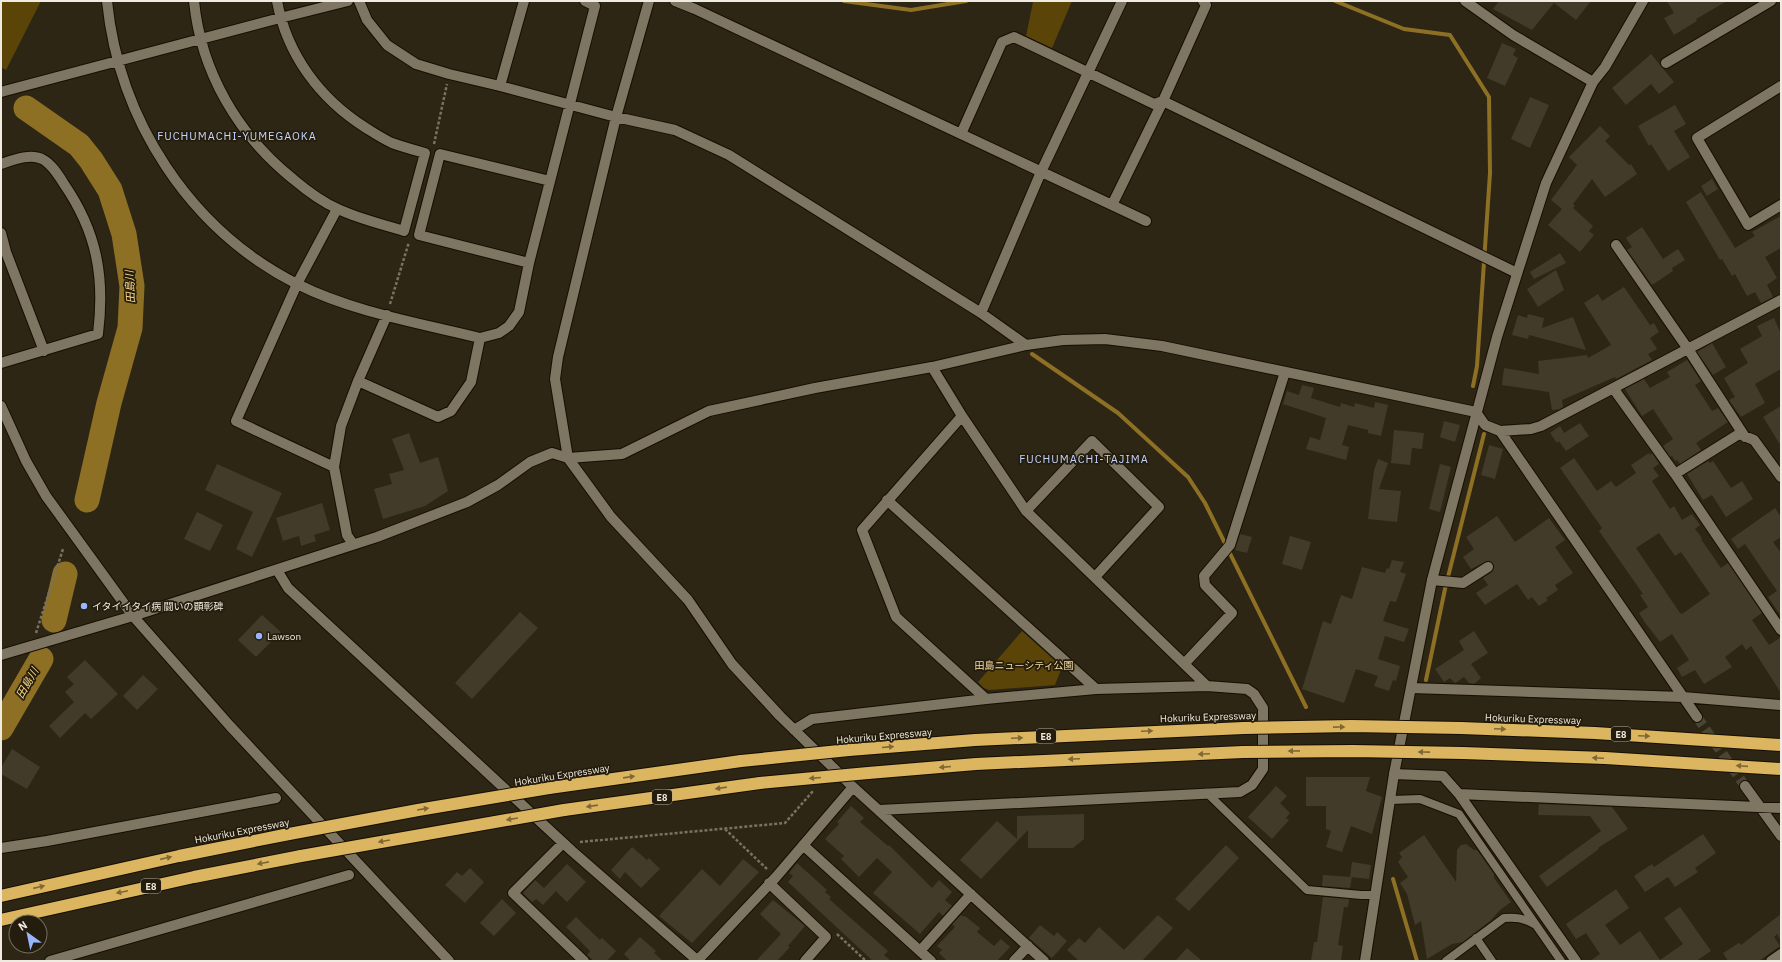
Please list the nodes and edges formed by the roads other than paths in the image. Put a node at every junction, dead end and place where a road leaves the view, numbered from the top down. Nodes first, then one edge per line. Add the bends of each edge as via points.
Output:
1 (107, 1) edge
2 (194, 1) edge
3 (277, 1) edge
4 (348, 1) edge
5 (359, 1) edge
6 (524, 1) edge
7 (586, 1) edge
8 (649, 1) edge
9 (674, 1) edge
10 (1122, 1) edge
11 (1203, 1) edge
12 (1465, 1) edge
13 (1643, 1) edge
14 (1771, 1) edge
15 (280, 18) junction
16 (200, 39) junction
17 (119, 60) junction
18 (1666, 63) dead end
19 (1088, 73) junction
20 (1593, 82) junction
21 (500, 86) junction
22 (1781, 86) edge
23 (1, 92) edge
24 (1163, 101) junction
25 (569, 103) junction
26 (616, 117) junction
27 (960, 134) junction
28 (1, 164) edge
29 (1041, 172) junction
30 (550, 181) junction
31 (1112, 205) junction
32 (1781, 205) edge
33 (337, 209) junction
34 (1146, 221) dead end
35 (1, 233) edge
36 (1616, 245) dead end
37 (529, 263) junction
38 (1517, 273) junction
39 (297, 284) junction
40 (1781, 300) edge
41 (981, 313) junction
42 (387, 315) junction
43 (480, 338) junction
44 (1026, 345) junction
45 (1688, 349) junction
46 (44, 351) junction
47 (1, 363) edge
48 (932, 367) junction
49 (1285, 372) junction
50 (358, 381) junction
51 (1613, 388) junction
52 (1, 406) edge
53 (1476, 412) junction
54 (962, 416) junction
55 (1500, 431) junction
56 (1745, 436) junction
57 (568, 458) junction
58 (334, 467) junction
59 (1675, 474) junction
60 (1781, 478) edge
61 (887, 500) junction
62 (1026, 511) junction
63 (353, 544) junction
64 (1488, 567) dead end
65 (277, 570) junction
66 (1095, 578) junction
67 (1432, 580) junction
68 (133, 616) junction
69 (1781, 630) edge
70 (1, 655) edge
71 (1185, 664) junction
72 (1207, 686) junction
73 (1096, 688) junction
74 (1411, 688) junction
75 (1683, 697) junction
76 (986, 698) junction
77 (1781, 705) edge
78 (1697, 717) tunnel mouth
79 (794, 730) junction
80 (1781, 745) edge
81 (1781, 769) edge
82 (1394, 774) junction
83 (1745, 786) tunnel mouth
84 (853, 787) junction
85 (1207, 793) junction
86 (1459, 794) junction
87 (276, 798) dead end
88 (1391, 800) junction
89 (1760, 806) junction
90 (1781, 808) edge
91 (879, 810) junction
92 (1781, 836) edge
93 (563, 843) junction
94 (803, 845) junction
95 (1, 848) edge
96 (349, 876) dead end
97 (772, 880) junction
98 (971, 894) junction
99 (1376, 895) junction
100 (1, 896) edge
101 (1, 920) edge
102 (1536, 925) junction
103 (1476, 938) junction
104 (1028, 946) junction
105 (920, 951) junction
106 (1781, 954) edge
107 (50, 961) edge
108 (449, 961) edge
109 (584, 961) edge
110 (698, 961) edge
111 (805, 961) edge
112 (931, 961) edge
113 (1014, 961) edge
114 (1044, 961) edge
115 (1365, 961) edge
116 (1446, 961) edge
117 (1492, 961) edge
118 (1561, 961) edge
119 (1576, 961) edge
120 (1771, 961) edge

1 - 17 street
2 - 16 street
3 - 15 street
4 - 15 street
5 - 21 street via 367,20 386,46 416,64
6 - 21 street
7 - 25 street via 595,6
8 - 26 street
9 - 27 street
10 - 19 street
11 - 24 street via 1206,5
12 - 20 street via 1513,35
13 - 20 street via 1605,67
14 - 18 street
15 - 16 street
15 - 33 street via 302,66 324,96 347,116 373,133 392,143 425,153 404,231
16 - 17 street
16 - 33 street via 213,78 232,113 251,138 274,164 304,189
17 - 23 street
17 - 39 street via 126,86 149,140 172,177 200,211 229,238 256,259
19 - 24 street via 1154,104
19 - 27 street via 1014,37 1002,42
19 - 29 street
20 - 38 street via 1546,183
21 - 25 street
22 - 32 street via 1697,138 1748,225
24 - 31 street
24 - 38 street
25 - 26 street
25 - 30 street
26 - 41 street via 675,130 729,155
26 - 57 street via 558,356 556,379
27 - 29 street
28 - 46 street via 25,156 42,159 57,174 75,200 87,224 97,257 102,306 98,334
29 - 31 street
29 - 41 street
30 - 37 street
30 - 37 street via 440,154 419,234
31 - 34 street
33 - 39 street
35 - 46 street
36 - 45 street
37 - 43 street via 519,312 509,326 499,333
38 - 53 street
39 - 42 street via 343,303
39 - 58 street via 236,421
40 - 45 street
41 - 44 street
42 - 43 street
42 - 50 street
43 - 50 street via 471,382 451,411 438,417
44 - 48 street
44 - 49 street via 1062,340 1105,339 1162,346
45 - 51 street
45 - 56 street
46 - 47 street
48 - 54 street
48 - 57 street via 815,388 709,411 622,454
49 - 53 street
49 - 71 street via 1230,545 1204,576 1205,585 1232,613
50 - 58 street via 341,426
51 - 55 street via 1541,426
51 - 59 street
52 - 68 street via 26,461 46,496
53 - 55 street via 1485,425
53 - 67 street
54 - 61 street
54 - 62 street
55 - 75 street
56 - 59 street via 1739,434
56 - 60 street via 1754,440
57 - 63 street via 552,453 530,462 498,485 467,502
57 - 79 street via 611,517 688,600 732,664
58 - 63 street via 347,535
59 - 69 street
61 - 73 street
61 - 76 street via 862,530 896,617
62 - 66 street
62 - 66 street via 1092,441 1159,507
63 - 65 street
64 - 67 street via 1463,583
65 - 68 street
65 - 93 street via 288,588
66 - 71 street
67 - 74 street
68 - 70 street
68 - 108 street via 230,726
71 - 72 street
72 - 73 street
72 - 85 street via 1247,689 1254,694 1262,708 1263,769 1252,784 1240,792
73 - 76 street
74 - 75 street
74 - 82 street
75 - 77 street
75 - 78 street
76 - 79 street via 812,719
79 - 84 street
100 -> 80 highway, Hokuriku Expressway / E8, bridge via 179,856 418,810 549,788 741,761 849,750 975,740 1351,726 1603,733
81 -> 101 highway, E8, bridge via 1605,758 1353,751 1243,752 976,764 868,773 760,783 564,810 187,878
82 - 86 street via 1443,776
82 - 88 street
83 - 89 street
84 - 91 street
84 - 94 street
85 - 91 street
85 - 99 lane via 1306,890
86 - 89 street
86 - 119 street
87 - 95 street
88 - 99 street
88 - 102 lane via 1420,799 1459,814
89 - 90 street
89 - 92 street
91 - 98 street
93 - 109 street via 513,893
93 - 110 street
94 - 97 street
94 - 105 street
96 - 107 street
97 - 110 street
97 - 111 street via 826,937
98 - 104 street
98 - 105 street
99 - 115 street
102 - 103 lane via 1525,919 1504,918
102 - 118 lane
103 - 116 lane
103 - 117 lane
104 - 113 street
104 - 114 street
105 - 112 street
106 - 120 street

